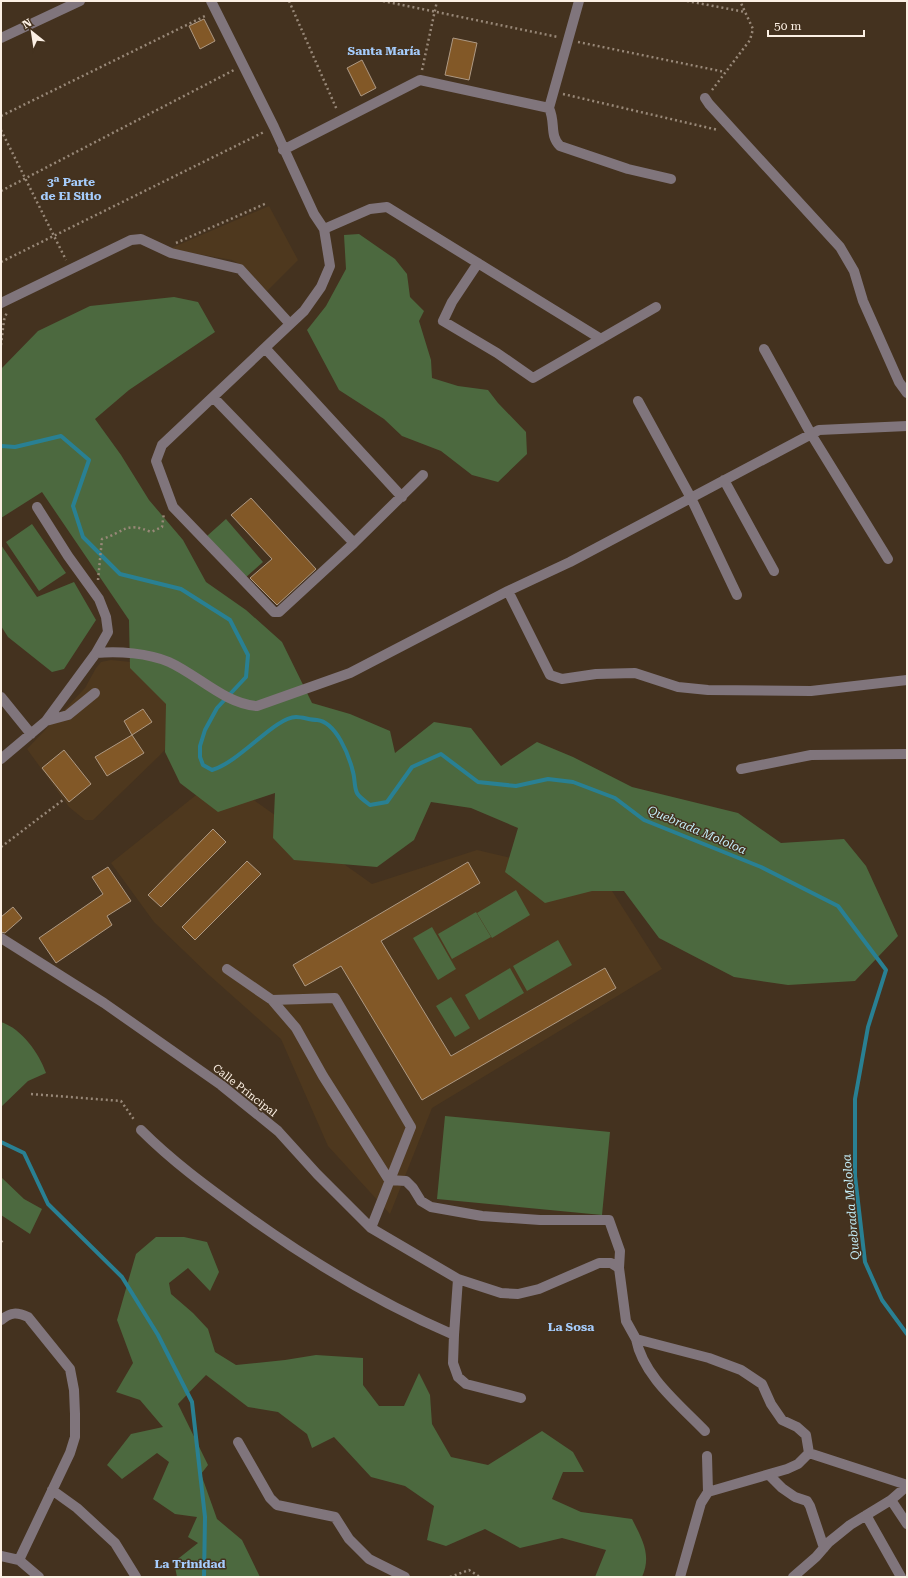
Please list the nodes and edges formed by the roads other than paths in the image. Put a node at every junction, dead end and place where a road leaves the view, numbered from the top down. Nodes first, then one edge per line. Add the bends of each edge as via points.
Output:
1 (80, 1) edge
2 (211, 1) edge
3 (579, 1) edge
4 (1, 38) edge
5 (705, 98) road end
6 (549, 108) junction
7 (283, 150) junction
8 (671, 179) dead end
9 (324, 229) junction
10 (478, 263) junction
11 (1, 303) edge
12 (656, 307) dead end
13 (290, 324) junction
14 (601, 339) junction
15 (265, 348) junction
16 (764, 348) dead end
17 (907, 393) edge
18 (213, 397) junction
19 (638, 401) dead end
20 (907, 426) edge
21 (811, 434) junction
22 (423, 475) dead end
23 (724, 480) junction
24 (402, 497) junction
25 (691, 498) junction
26 (37, 507) dead end
27 (354, 543) junction
28 (888, 559) dead end
29 (774, 571) dead end
30 (508, 590) junction
31 (737, 595) dead end
32 (96, 653) junction
33 (907, 680) edge
34 (95, 693) dead end
35 (1, 697) edge
36 (46, 721) junction
37 (31, 734) junction
38 (907, 754) edge
39 (1, 759) edge
40 (741, 769) dead end
41 (1, 938) edge
42 (227, 969) dead end
43 (272, 1000) junction
44 (141, 1130) road end
45 (389, 1180) junction
46 (371, 1228) junction
47 (619, 1268) junction
48 (458, 1279) junction
49 (1, 1320) edge
50 (454, 1335) junction
51 (636, 1339) junction
52 (521, 1398) dead end
53 (705, 1431) dead end
54 (238, 1442) dead end
55 (809, 1453) junction
56 (707, 1456) dead end
57 (770, 1476) junction
58 (907, 1486) edge
59 (52, 1490) junction
60 (708, 1492) junction
61 (891, 1500) junction
62 (866, 1515) junction
63 (907, 1524) edge
64 (824, 1548) junction
65 (1, 1556) edge
66 (19, 1560) junction
67 (39, 1577) edge
68 (136, 1577) edge
69 (405, 1577) edge
70 (680, 1577) edge
71 (793, 1577) edge
72 (901, 1577) edge

1 - 4 street
2 - 7 street
3 - 6 street
5 - 17 street via 840,247 854,271 863,301
6 - 7 street via 420,80
6 - 8 street via 553,118 553,136 560,146 628,170
7 - 9 street
9 - 10 street via 370,209 387,207
9 - 13 street via 330,266 321,287 304,311
10 - 14 street
10 - 14 street via 452,302 443,321 533,378
11 - 13 street via 131,240 141,239 171,253 240,269
12 - 14 street
13 - 15 street
15 - 18 street
15 - 24 street
16 - 21 street
18 - 27 street
18 - 27 street via 162,445 156,461 172,507 274,612 284,608
19 - 25 street
20 - 21 street via 819,430
21 - 23 street
21 - 28 street
22 - 24 street
23 - 25 street
23 - 29 street
24 - 27 street
25 - 30 street via 570,562
25 - 31 street
26 - 32 street via 99,599 104,611 108,632
30 - 32 street via 350,673 257,706 248,706 232,699 168,662 112,652
30 - 33 street via 550,675 562,679 596,674 635,673 678,687 708,690 811,691
32 - 36 street
34 - 36 street via 68,715
35 - 37 street
36 - 37 street
37 - 39 street
38 - 40 street via 810,755
41 - 46 street, Calle Principal via 104,1003 221,1085 278,1132
42 - 43 street
43 - 45 street via 296,1028 323,1076
43 - 45 street via 335,998 411,1127
44 - 50 street via 191,1175 276,1237 361,1289
45 - 46 street
45 - 47 street via 406,1181 421,1201 431,1207 482,1216 540,1220 609,1220 620,1251
46 - 48 street, Calle Principal
47 - 48 street, Calle Principal via 610,1263 599,1263 539,1289 518,1294 501,1293
47 - 51 street via 626,1321
48 - 50 street
49 - 59 street via 13,1313 28,1317 70,1369 74,1390 75,1437
50 - 52 street via 453,1363 458,1377 466,1384
51 - 53 street via 639,1352 652,1373
51 - 55 street via 709,1358 741,1370 762,1384 782,1420 797,1427 806,1435
54 - 69 street via 270,1498 277,1505 335,1517 349,1539 369,1559
55 - 57 street via 798,1464
55 - 58 street
56 - 60 street
57 - 60 street
57 - 64 street via 795,1498 807,1501
58 - 61 street
59 - 66 street
59 - 68 street via 77,1508 115,1543
60 - 70 street via 701,1503
61 - 62 street
61 - 63 street
62 - 64 street via 850,1525
62 - 72 street
64 - 71 street
65 - 66 street
66 - 67 street

